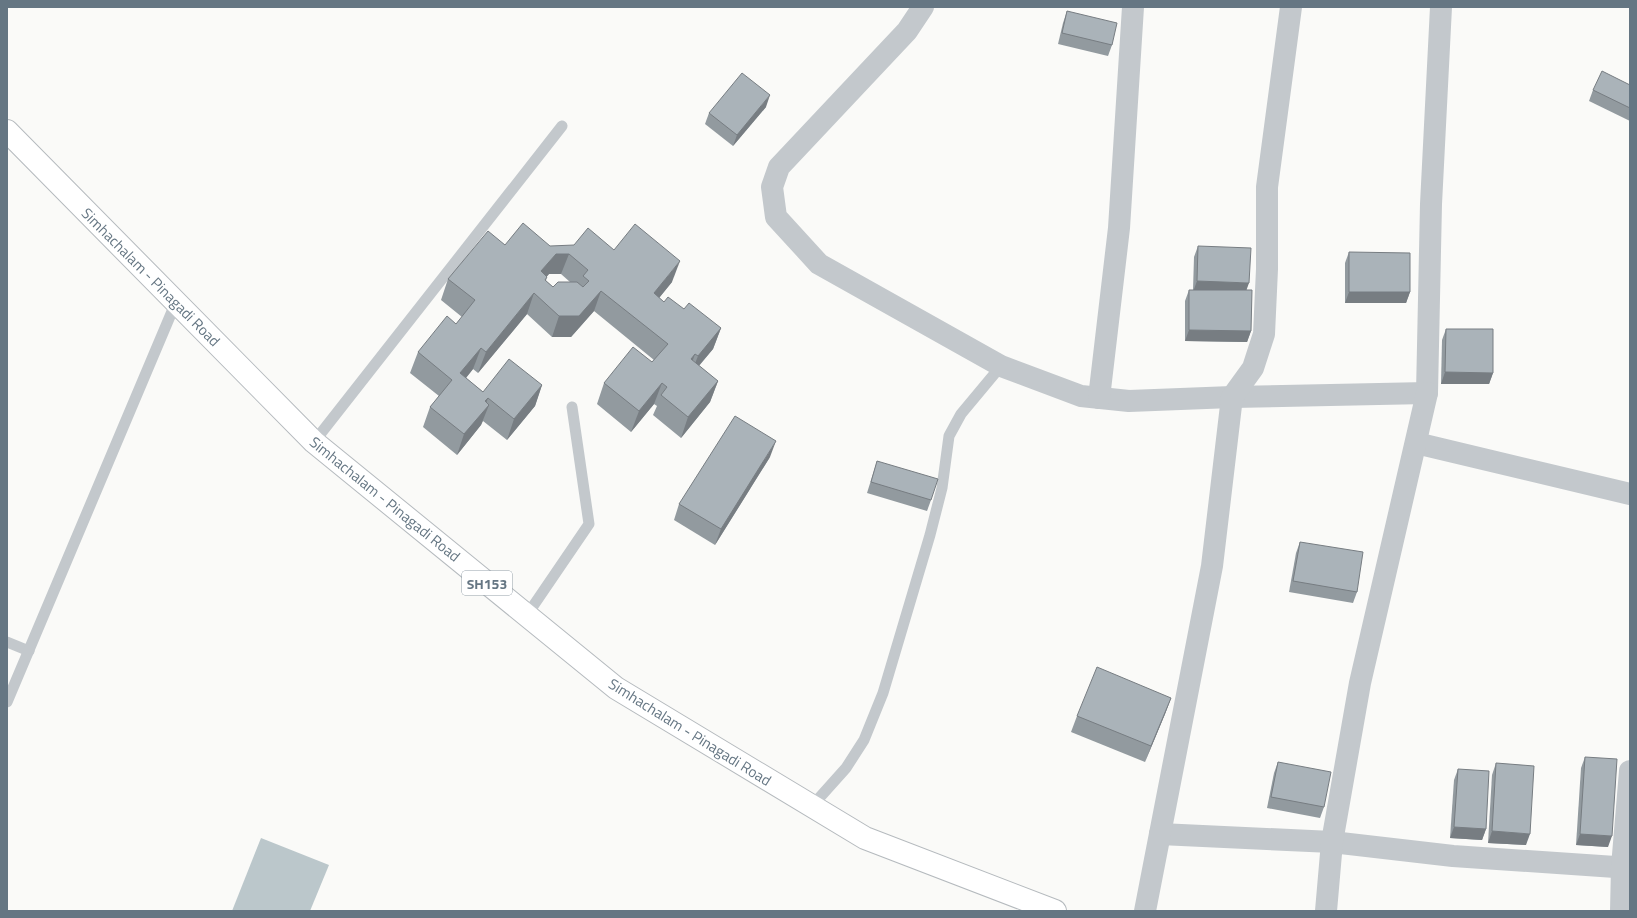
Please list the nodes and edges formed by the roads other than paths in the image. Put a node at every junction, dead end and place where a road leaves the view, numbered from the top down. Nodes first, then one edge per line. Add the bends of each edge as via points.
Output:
1 (923, 7) edge
2 (1133, 7) edge
3 (1291, 7) edge
4 (1441, 7) edge
5 (562, 126) dead end
6 (7, 131) edge
7 (176, 302) junction
8 (1001, 366) junction
9 (1427, 393) junction
10 (1232, 397) junction
11 (1099, 398) junction
12 (572, 408) dead end
13 (314, 442) junction
14 (1416, 443) junction
15 (1630, 494) edge
16 (527, 615) junction
17 (7, 642) edge
18 (29, 651) junction
19 (7, 702) edge
20 (1630, 771) edge
21 (812, 806) junction
22 (1160, 834) junction
23 (1332, 842) junction
24 (1626, 868) edge
25 (1055, 911) edge
26 (1145, 911) edge
27 (1326, 911) edge
28 (1621, 911) edge

1 - 8 street via 906,31 779,167 772,187 776,217 819,264
2 - 11 street via 1119,228
3 - 10 street via 1267,187 1264,334 1253,368
4 - 9 street via 1431,204
5 - 13 lane
6 - 7 main road, Simhachalam - Pinagadi Road / SH153
7 - 13 main road, Simhachalam - Pinagadi Road / SH153
7 - 18 lane
8 - 11 street via 1081,396
8 - 21 lane via 960,414 949,436 942,488 930,535 883,693 864,740 846,768
9 - 10 street
9 - 14 street
10 - 11 street via 1129,401
10 - 22 street via 1212,566
12 - 16 lane via 590,524
13 - 16 main road, Simhachalam - Pinagadi Road / SH153
14 - 15 street
14 - 23 street via 1360,684
16 - 21 main road, Simhachalam - Pinagadi Road / SH153 via 616,688
17 - 18 lane
18 - 19 lane
20 - 24 street
21 - 25 main road, Simhachalam - Pinagadi Road / SH153 via 865,838
22 - 23 street
22 - 26 street
23 - 24 street via 1453,856
23 - 27 street
24 - 28 street

